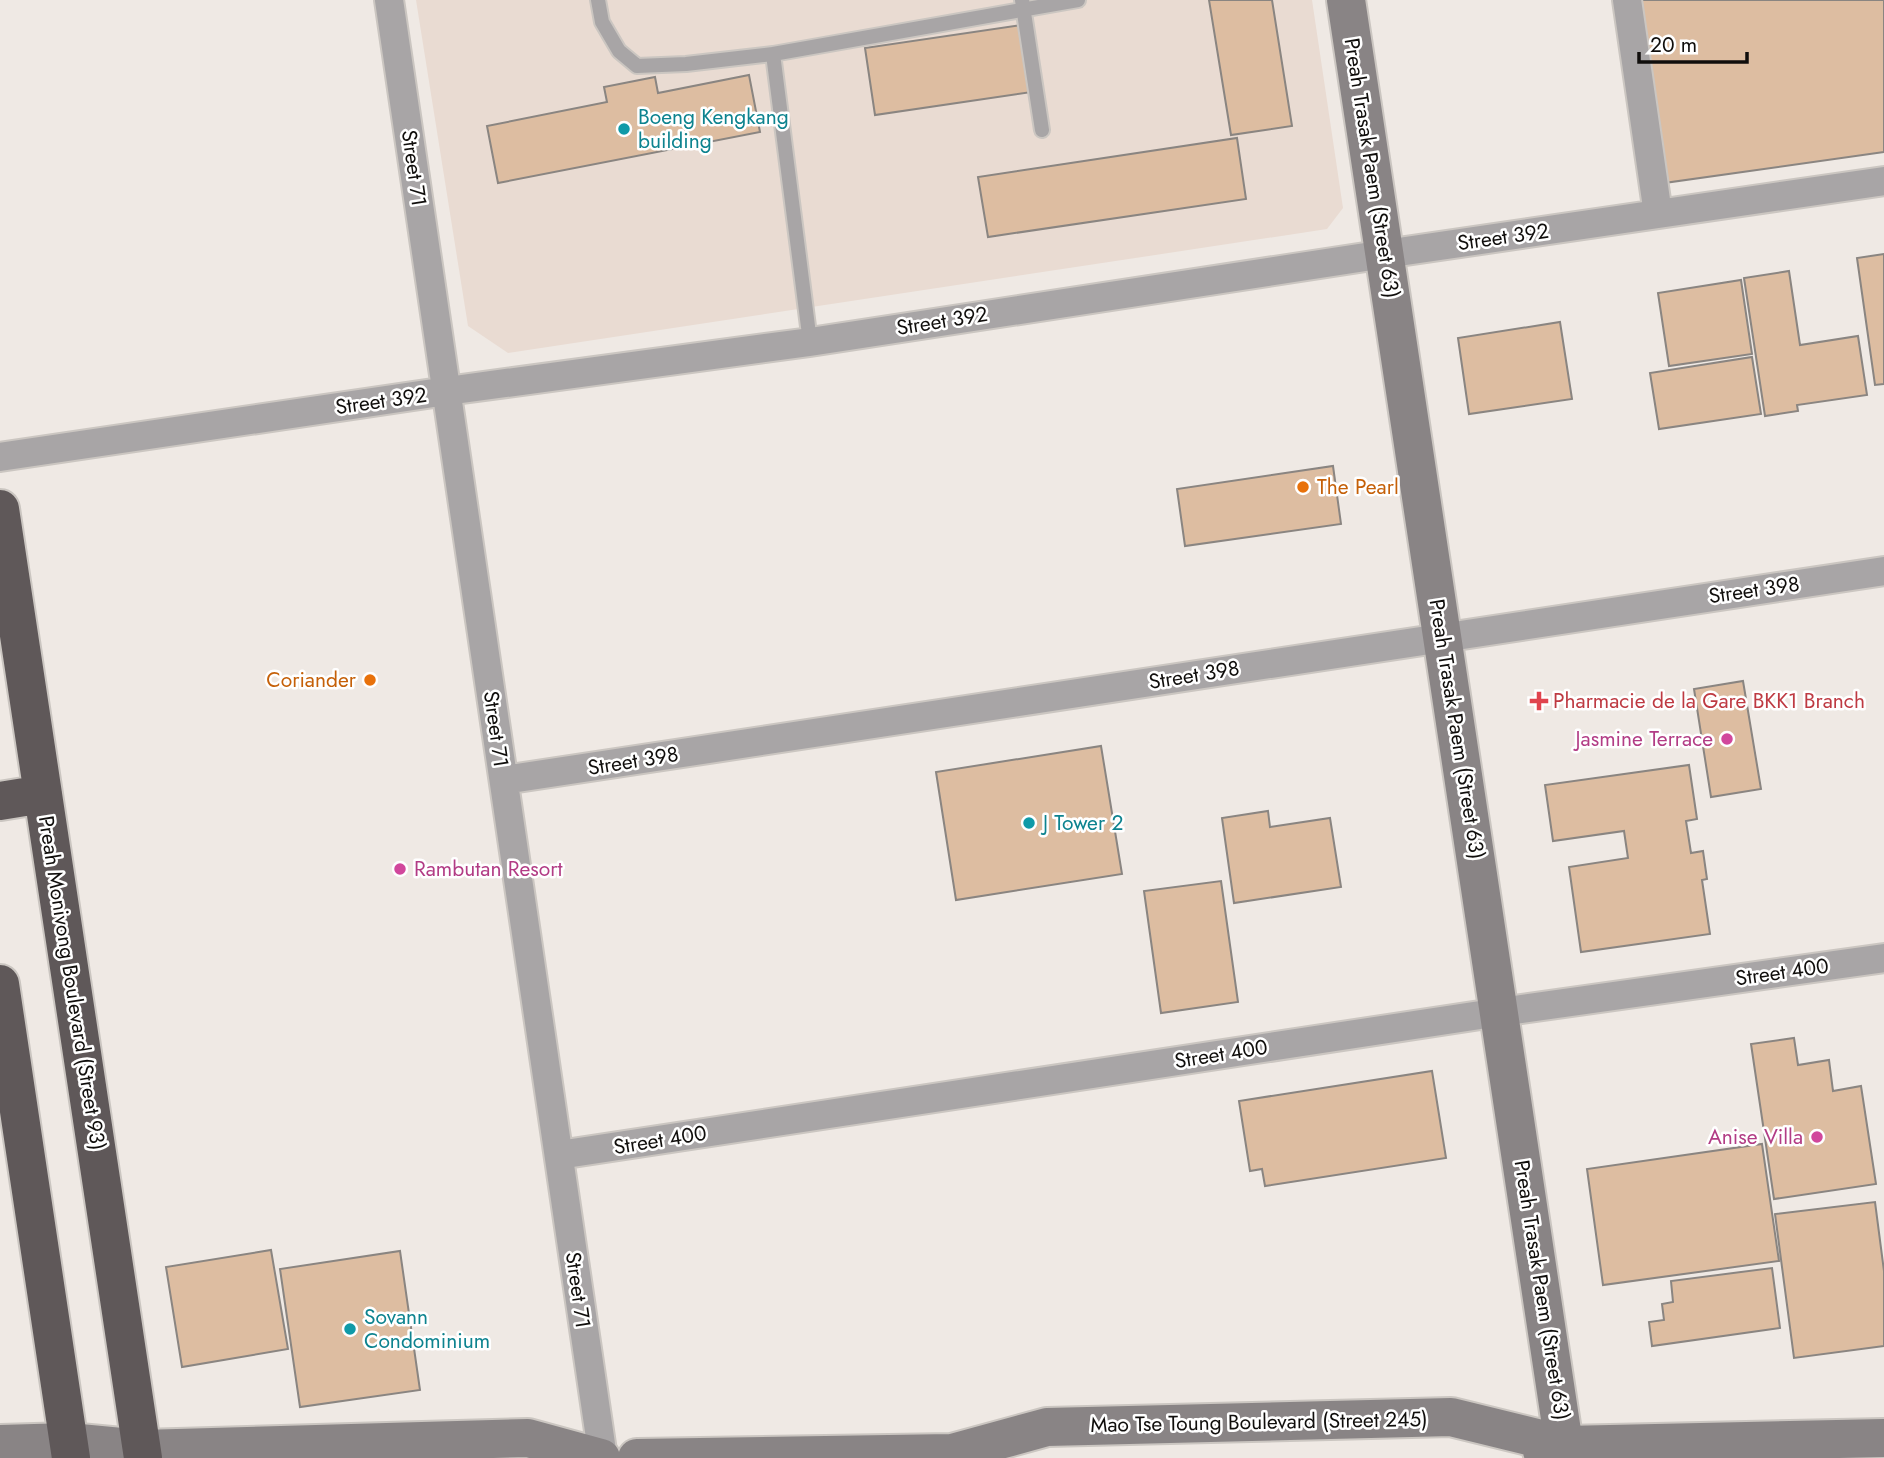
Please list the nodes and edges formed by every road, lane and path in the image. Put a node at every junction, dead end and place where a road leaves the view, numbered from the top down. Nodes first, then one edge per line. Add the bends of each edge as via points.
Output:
1 (389, 0) edge
2 (598, 0) edge
3 (1078, 0) edge
4 (1346, 0) edge
5 (1627, 0) edge
6 (1023, 6) edge
7 (773, 54) junction
8 (1042, 130) dead end
9 (1884, 181) edge
10 (1658, 214) junction
11 (1385, 254) junction
12 (810, 342) junction
13 (447, 391) junction
14 (0, 457) edge
15 (0, 509) edge
16 (1884, 571) edge
17 (1443, 637) junction
18 (504, 780) junction
19 (43, 794) junction
20 (0, 801) edge
21 (1884, 958) edge
22 (0, 984) edge
23 (1500, 1012) junction
24 (559, 1156) junction
25 (1878, 1441) edge
26 (0, 1444) edge
27 (70, 1450) edge
28 (1566, 1452) edge
29 (143, 1453) edge
30 (961, 1456) edge
31 (602, 1458) edge
32 (638, 1458) edge
33 (1509, 1458) edge

1 - 13 street, Street 71
2 - 7 lane via 602,22 619,51 637,66
3 - 6 lane
4 - 11 main road, Preah Trasak Paem (Street 63)
5 - 10 street
6 - 7 lane
6 - 8 lane
7 - 12 lane
9 - 10 street, Street 392
10 - 11 street, Street 392
11 - 12 street, Street 392
11 - 17 main road, Preah Trasak Paem (Street 63)
12 - 13 street, Street 392
13 - 14 street, Street 392
13 - 18 street, Street 71
15 - 19 highway, Preah Monivong Boulevard (Street 93)
16 - 17 street, Street 398
17 - 18 street, Street 398
17 - 23 main road, Preah Trasak Paem (Street 63)
18 - 24 street, Street 71
19 - 20 highway
19 - 29 highway, Preah Monivong Boulevard (Street 93)
21 - 23 street, Street 400
22 - 27 highway via 18,1142
23 - 24 street, Street 400
23 - 28 main road, Preah Trasak Paem (Street 63)
24 - 31 street, Street 71
25 - 28 main road, Mao Tse Toung Boulevard (Street 245)
26 - 27 main road
27 - 29 main road
28 - 30 main road, Mao Tse Toung Boulevard (Street 245) via 1451,1417 1047,1427
28 - 33 main road, Mao Tse Toung Boulevard (Street 245)
29 - 31 main road via 528,1437
30 - 32 main road, Mao Tse Toung Boulevard (Street 245)

